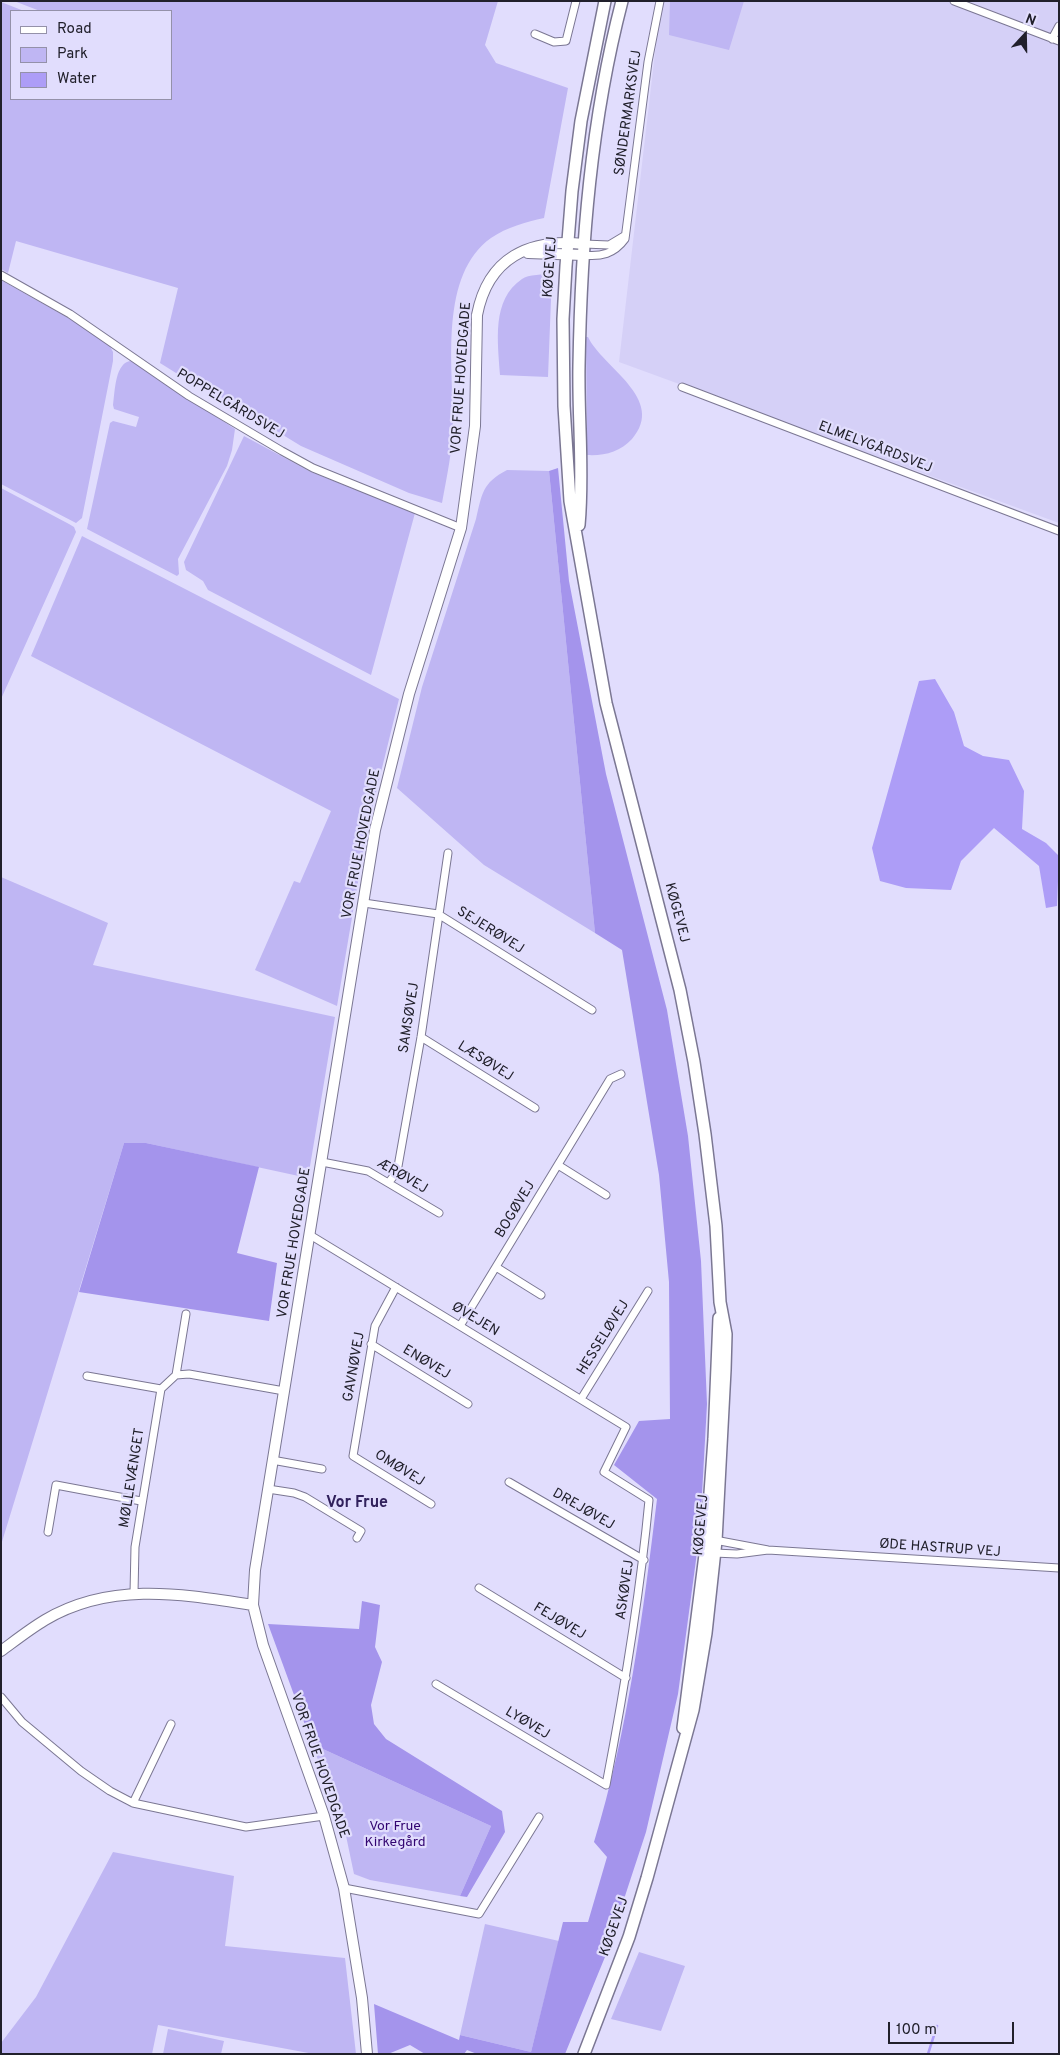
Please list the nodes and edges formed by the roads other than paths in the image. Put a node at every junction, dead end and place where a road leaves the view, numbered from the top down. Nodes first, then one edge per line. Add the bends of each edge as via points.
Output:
1 (576, 1) edge
2 (605, 1) edge
3 (622, 1) edge
4 (660, 1) edge
5 (954, 1) edge
6 (1059, 26) edge
7 (535, 34) dead end
8 (1055, 40) edge
9 (628, 229) junction
10 (567, 248) junction
11 (584, 250) junction
12 (1, 275) edge
13 (682, 387) dead end
14 (461, 528) junction
15 (1059, 531) edge
16 (578, 536) junction
17 (448, 853) dead end
18 (364, 902) junction
19 (438, 914) junction
20 (592, 1010) dead end
21 (421, 1037) junction
22 (621, 1074) dead end
23 (536, 1108) dead end
24 (322, 1162) junction
25 (558, 1165) junction
26 (389, 1182) junction
27 (606, 1195) dead end
28 (438, 1213) dead end
29 (310, 1235) junction
30 (496, 1267) junction
31 (396, 1287) junction
32 (648, 1291) dead end
33 (542, 1295) dead end
34 (186, 1314) dead end
35 (460, 1326) junction
36 (371, 1344) junction
37 (176, 1375) junction
38 (87, 1376) dead end
39 (161, 1389) junction
40 (284, 1391) junction
41 (581, 1399) junction
42 (468, 1404) dead end
43 (626, 1427) joint
44 (353, 1456) joint
45 (272, 1460) junction
46 (322, 1469) dead end
47 (509, 1482) dead end
48 (268, 1489) junction
49 (141, 1501) junction
50 (431, 1504) dead end
51 (48, 1532) dead end
52 (357, 1538) dead end
53 (712, 1547) junction
54 (768, 1550) junction
55 (644, 1560) junction
56 (1059, 1568) edge
57 (479, 1588) dead end
58 (134, 1592) junction
59 (253, 1605) junction
60 (1, 1650) edge
61 (626, 1678) junction
62 (436, 1684) dead end
63 (1, 1697) edge
64 (171, 1724) dead end
65 (606, 1785) joint
66 (133, 1803) junction
67 (324, 1816) junction
68 (539, 1817) dead end
69 (344, 1888) junction
70 (367, 2054) edge
71 (584, 2054) edge

1 - 7 street via 566,41 554,42
2 - 10 main road, KØGEVEJ via 581,121
3 - 11 main road, KØGEVEJ via 597,125
4 - 9 street, SØNDERMARKSVEJ via 637,134
5 - 8 street
6 - 8 street
9 - 11 street via 623,238 609,245
9 - 11 street, SØNDERMARKSVEJ via 625,239 612,252 597,256
10 - 11 street, VOR FRUE HOVEDGADE
10 - 14 street, VOR FRUE HOVEDGADE via 520,254 501,265 480,300 475,426
10 - 16 main road, KØGEVEJ via 563,319 564,406 570,501
11 - 16 main road, KØGEVEJ via 579,369 581,501
12 - 14 street, POPPELGÅRDSVEJ via 70,314 189,396 274,447 313,468
13 - 15 street, ELMELYGÅRDSVEJ
14 - 18 street, VOR FRUE HOVEDGADE via 409,694 389,770 375,830
16 - 53 main road, KØGEVEJ via 606,703 676,974 694,1062 713,1201 720,1302
17 - 19 street, SAMSØVEJ
18 - 19 street, SEJERØVEJ
18 - 24 street, VOR FRUE HOVEDGADE
19 - 20 street, SEJERØVEJ
19 - 21 street, SAMSØVEJ
21 - 23 street, LÆSØVEJ
21 - 26 street, SAMSØVEJ via 397,1172
22 - 25 street, BOGØVEJ via 610,1079
24 - 26 street, ÆRØVEJ via 368,1171
24 - 29 street, VOR FRUE HOVEDGADE
25 - 27 street
25 - 30 street, BOGØVEJ
26 - 28 street, ÆRØVEJ
29 - 31 street, ØVEJEN
29 - 40 street, VOR FRUE HOVEDGADE
30 - 33 street
30 - 35 street, BOGØVEJ
31 - 35 street, ØVEJEN
31 - 36 street, GAVNØVEJ via 380,1314
32 - 41 street, HESSELØVEJ
34 - 37 street
35 - 41 street, ØVEJEN
36 - 42 street, ENØVEJ
36 - 44 street, GAVNØVEJ
37 - 39 street
37 - 40 street via 189,1374
38 - 39 street
39 - 49 street, MØLLEVÆNGET
40 - 45 street, VOR FRUE HOVEDGADE
41 - 43 street, ØVEJEN
43 - 55 street, ASKØVEJ via 604,1472 649,1500
44 - 50 street, OMØVEJ
45 - 46 street
45 - 48 street, VOR FRUE HOVEDGADE
47 - 55 street, DREJØVEJ
48 - 52 street via 306,1497 361,1531
48 - 59 street, VOR FRUE HOVEDGADE via 254,1570
49 - 51 street via 56,1485
49 - 58 street, MØLLEVÆNGET
53 - 54 street
53 - 54 street via 737,1554
53 - 71 main road, KØGEVEJ via 684,1708 681,1749 665,1815 637,1912
54 - 56 street, ØDE HASTRUP VEJ
55 - 61 street, ASKØVEJ
57 - 61 street, FEJØVEJ
58 - 59 street via 178,1594
58 - 60 street via 80,1604 46,1620
59 - 67 street, VOR FRUE HOVEDGADE via 263,1645
61 - 65 street, ASKØVEJ
62 - 65 street, LYØVEJ
63 - 66 street via 22,1722 81,1771
64 - 66 street
66 - 67 street via 246,1827
67 - 69 street, VOR FRUE HOVEDGADE
68 - 69 street via 479,1914
69 - 70 street, VOR FRUE HOVEDGADE via 362,1998

